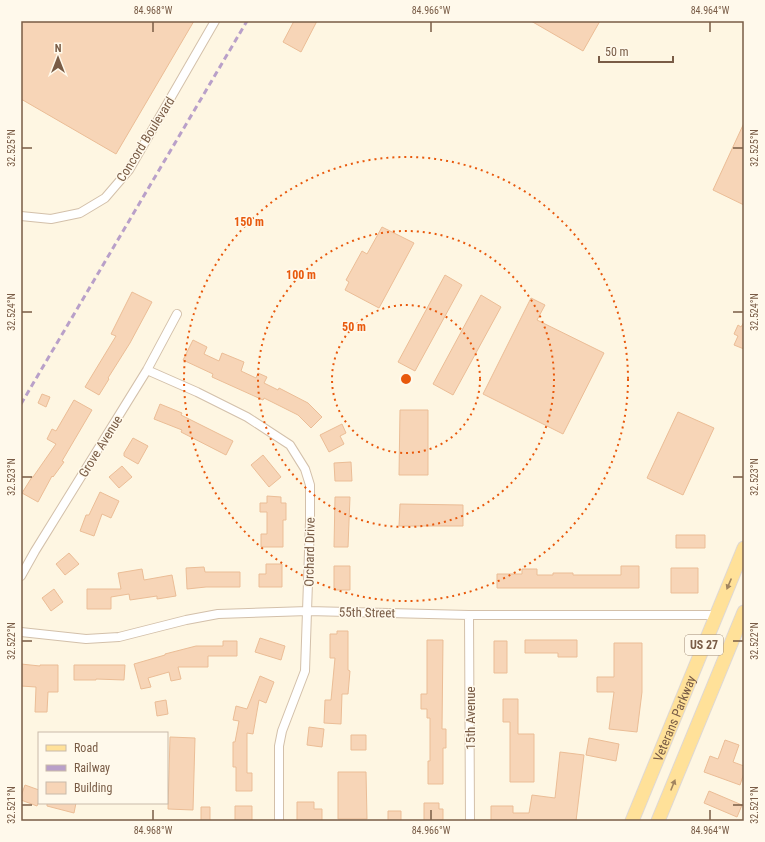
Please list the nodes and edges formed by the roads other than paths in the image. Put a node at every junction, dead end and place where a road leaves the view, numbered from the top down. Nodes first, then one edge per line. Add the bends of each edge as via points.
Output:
1 (215, 21) edge
2 (21, 216) edge
3 (177, 314) dead end
4 (147, 370) junction
5 (744, 548) edge
6 (21, 576) edge
7 (308, 611) junction
8 (744, 612) edge
9 (469, 615) junction
10 (716, 615) junction
11 (21, 632) edge
12 (279, 821) edge
13 (470, 821) edge
14 (632, 821) edge
15 (658, 821) edge

1 - 2 street, Concord Boulevard via 129,170 105,198 80,213 51,219
3 - 4 street, Grove Avenue
4 - 6 street, Grove Avenue
4 - 7 street, Orchard Drive via 248,416 290,445 305,469 310,484
5 -> 10 main road, Veterans Parkway / US 27
7 - 9 street, 55th Street
7 - 11 street, 55th Street via 218,614 119,637 86,639
7 - 12 street, Orchard Drive via 305,671 282,730 279,746
15 -> 8 main road, Veterans Parkway / US 27
9 - 10 street, 55th Street
9 - 13 street, 15th Avenue
10 - 14 main road, Veterans Parkway / US 27

